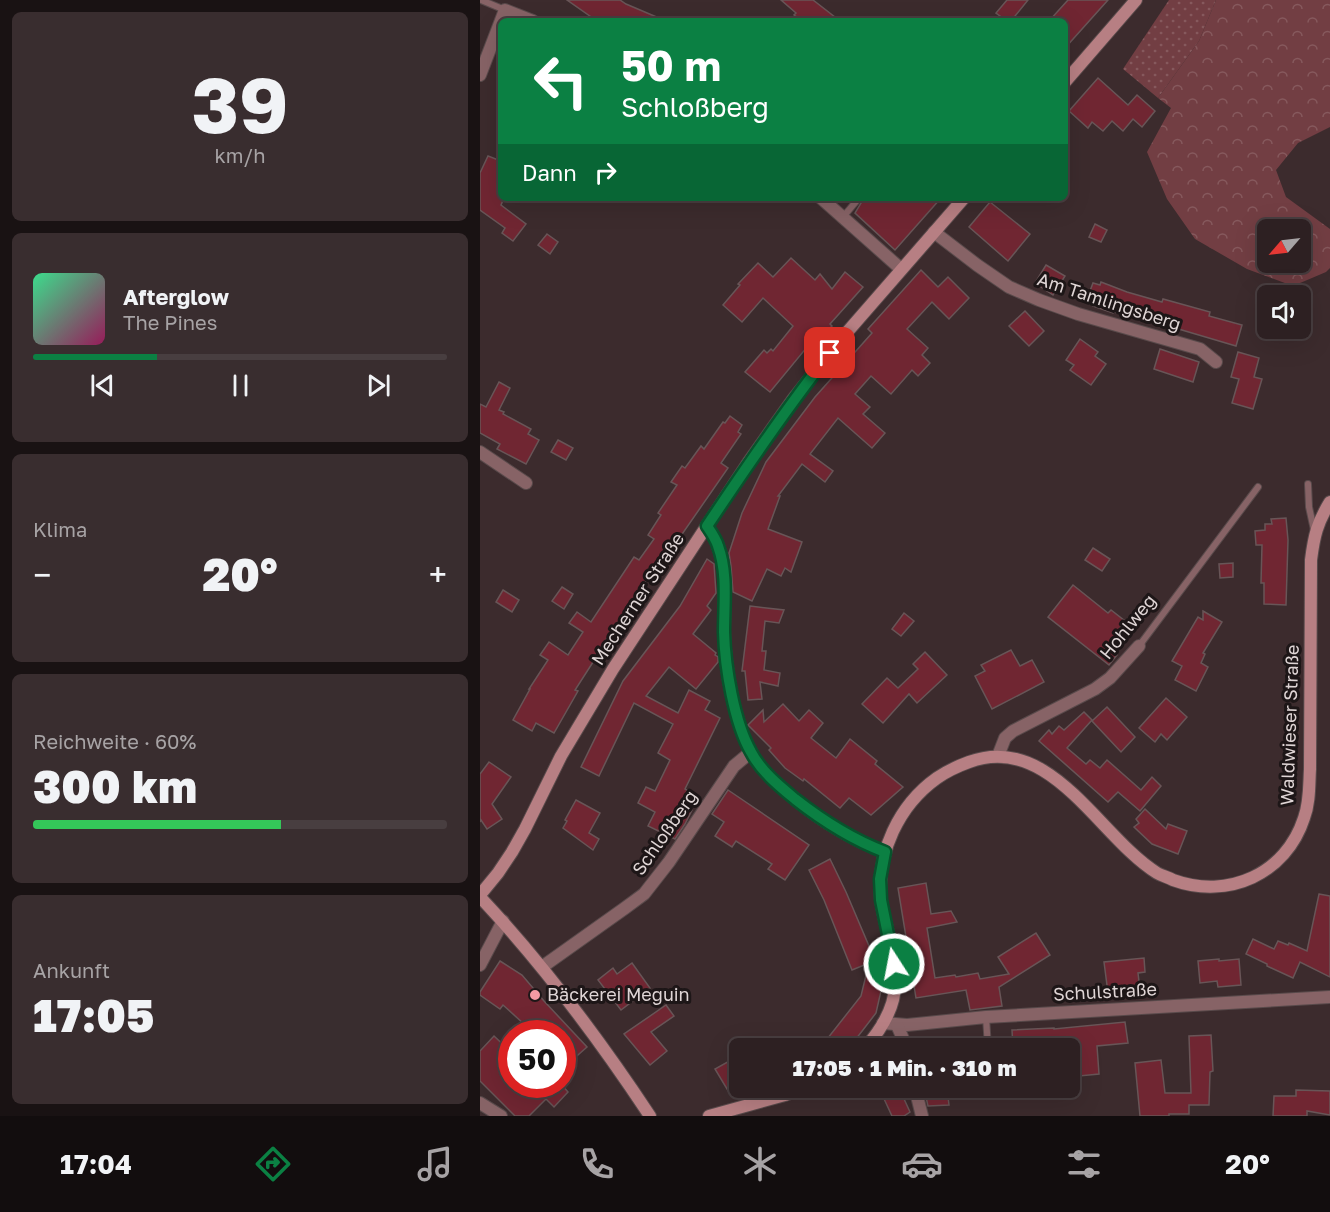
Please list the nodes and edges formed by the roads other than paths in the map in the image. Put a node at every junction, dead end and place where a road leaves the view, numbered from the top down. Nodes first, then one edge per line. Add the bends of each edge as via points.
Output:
1 (481, 0) edge
2 (1136, 0) edge
3 (505, 10) junction
4 (502, 18) edge
5 (525, 18) edge
6 (498, 28) edge
7 (480, 75) edge
8 (1068, 79) edge
9 (824, 201) edge
10 (857, 201) edge
11 (961, 201) edge
12 (843, 218) junction
13 (934, 232) junction
14 (901, 270) junction
15 (1216, 362) dead end
16 (480, 452) edge
17 (526, 483) dead end
18 (1308, 484) dead end
19 (1258, 486) dead end
20 (1330, 502) edge
21 (707, 526) junction
22 (1315, 533) junction
23 (1139, 646) joint
24 (751, 752) junction
25 (998, 756) junction
26 (885, 852) junction
27 (480, 896) edge
28 (503, 921) junction
29 (480, 965) edge
30 (542, 967) junction
31 (1330, 997) edge
32 (986, 1017) junction
33 (883, 1023) junction
34 (897, 1025) junction
35 (874, 1038) edge
36 (903, 1038) edge
37 (987, 1038) edge
38 (774, 1098) edge
39 (918, 1098) edge
40 (480, 1103) edge
41 (501, 1116) edge
42 (650, 1116) edge
43 (709, 1116) edge
44 (922, 1116) edge

1 - 3 lane
2 - 8 main road
3 - 4 street
3 - 5 street
6 - 7 street
9 - 12 street
10 - 12 lane
11 - 13 main road, Mecherner Straße
12 - 14 street
13 - 14 main road, Mecherner Straße
13 - 15 street, Am Tamlingsberg via 1009,287 1077,314 1200,349
14 - 21 main road, Mecherner Straße via 794,398
16 - 17 street
18 - 22 lane
19 - 23 lane, Hohlweg
20 - 22 main road, Waldwieser Straße
21 - 24 street via 719,548 728,673 743,736
21 - 27 main road, Mecherner Straße via 613,669 561,756 512,852
22 - 25 main road, Waldwieser Straße via 1310,590 1309,797 1294,840 1271,867 1244,881 1218,887 1185,884 1159,874 1135,857 1063,784 1035,766
23 - 25 street, Hohlweg via 1095,689 1013,731 1005,738
24 - 26 street via 780,786 815,815 844,834
24 - 30 street, Schloßberg via 734,766 644,894
25 - 26 main road, Waldwieser Straße via 956,766 937,778 905,808
26 - 33 main road, Waldwieser Straße via 881,900 896,985
27 - 28 main road
28 - 29 street
28 - 30 main road
30 - 42 main road
31 - 32 street, Schulstraße
32 - 34 street, Schulstraße
32 - 37 lane
33 - 34 street, Schulstraße
33 - 35 main road, Waldwieser Straße
34 - 36 street
38 - 43 main road
39 - 44 street
40 - 41 street

